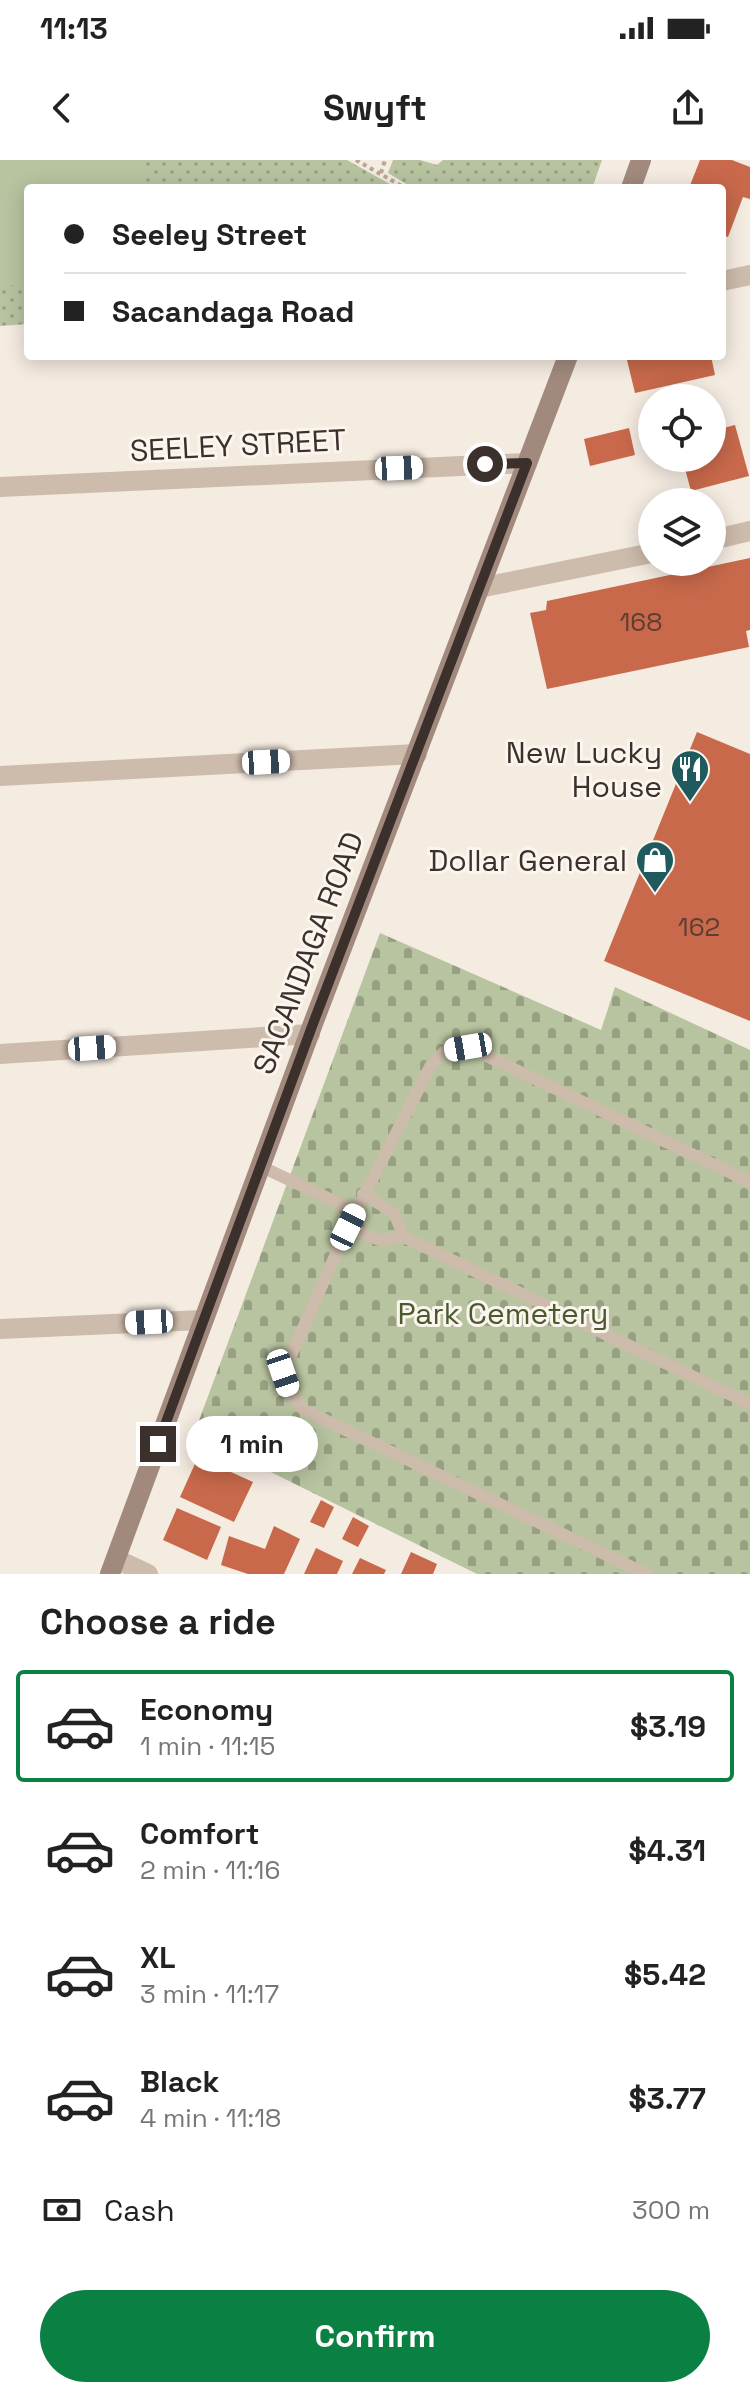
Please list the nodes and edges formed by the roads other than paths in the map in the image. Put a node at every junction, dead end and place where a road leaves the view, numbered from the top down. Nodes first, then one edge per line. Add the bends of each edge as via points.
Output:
1 (641, 160) edge
2 (632, 184) edge
3 (750, 275) edge
4 (726, 280) edge
5 (566, 360) edge
6 (527, 463) junction
7 (0, 487) edge
8 (750, 531) edge
9 (726, 537) edge
10 (638, 556) edge
11 (479, 588) junction
12 (417, 754) junction
13 (0, 776) edge
14 (310, 1034) junction
15 (0, 1054) edge
16 (260, 1166) junction
17 (750, 1182) edge
18 (363, 1194) junction
19 (355, 1211) junction
20 (348, 1227) junction
21 (404, 1237) junction
22 (202, 1320) junction
23 (0, 1329) edge
24 (750, 1404) edge
25 (113, 1566) edge
26 (148, 1574) edge
27 (646, 1574) edge

1 - 2 main road
3 - 4 street
5 - 6 main road, SACANDAGA ROAD
6 - 7 street, SEELEY STREET
6 - 11 main road, SACANDAGA ROAD
8 - 9 street
10 - 11 street
11 - 12 main road, SACANDAGA ROAD
12 - 13 street
12 - 14 main road, SACANDAGA ROAD
14 - 15 street
14 - 16 main road, SACANDAGA ROAD
16 - 19 lane
16 - 22 main road, SACANDAGA ROAD
17 - 18 lane via 468,1047 444,1052 431,1065
18 - 19 lane
18 - 21 lane via 394,1213
19 - 20 lane
20 - 21 lane via 379,1240
20 - 27 lane via 283,1373 290,1394 304,1410
21 - 24 lane
22 - 23 street
22 - 25 main road, SACANDAGA ROAD
25 - 26 street

